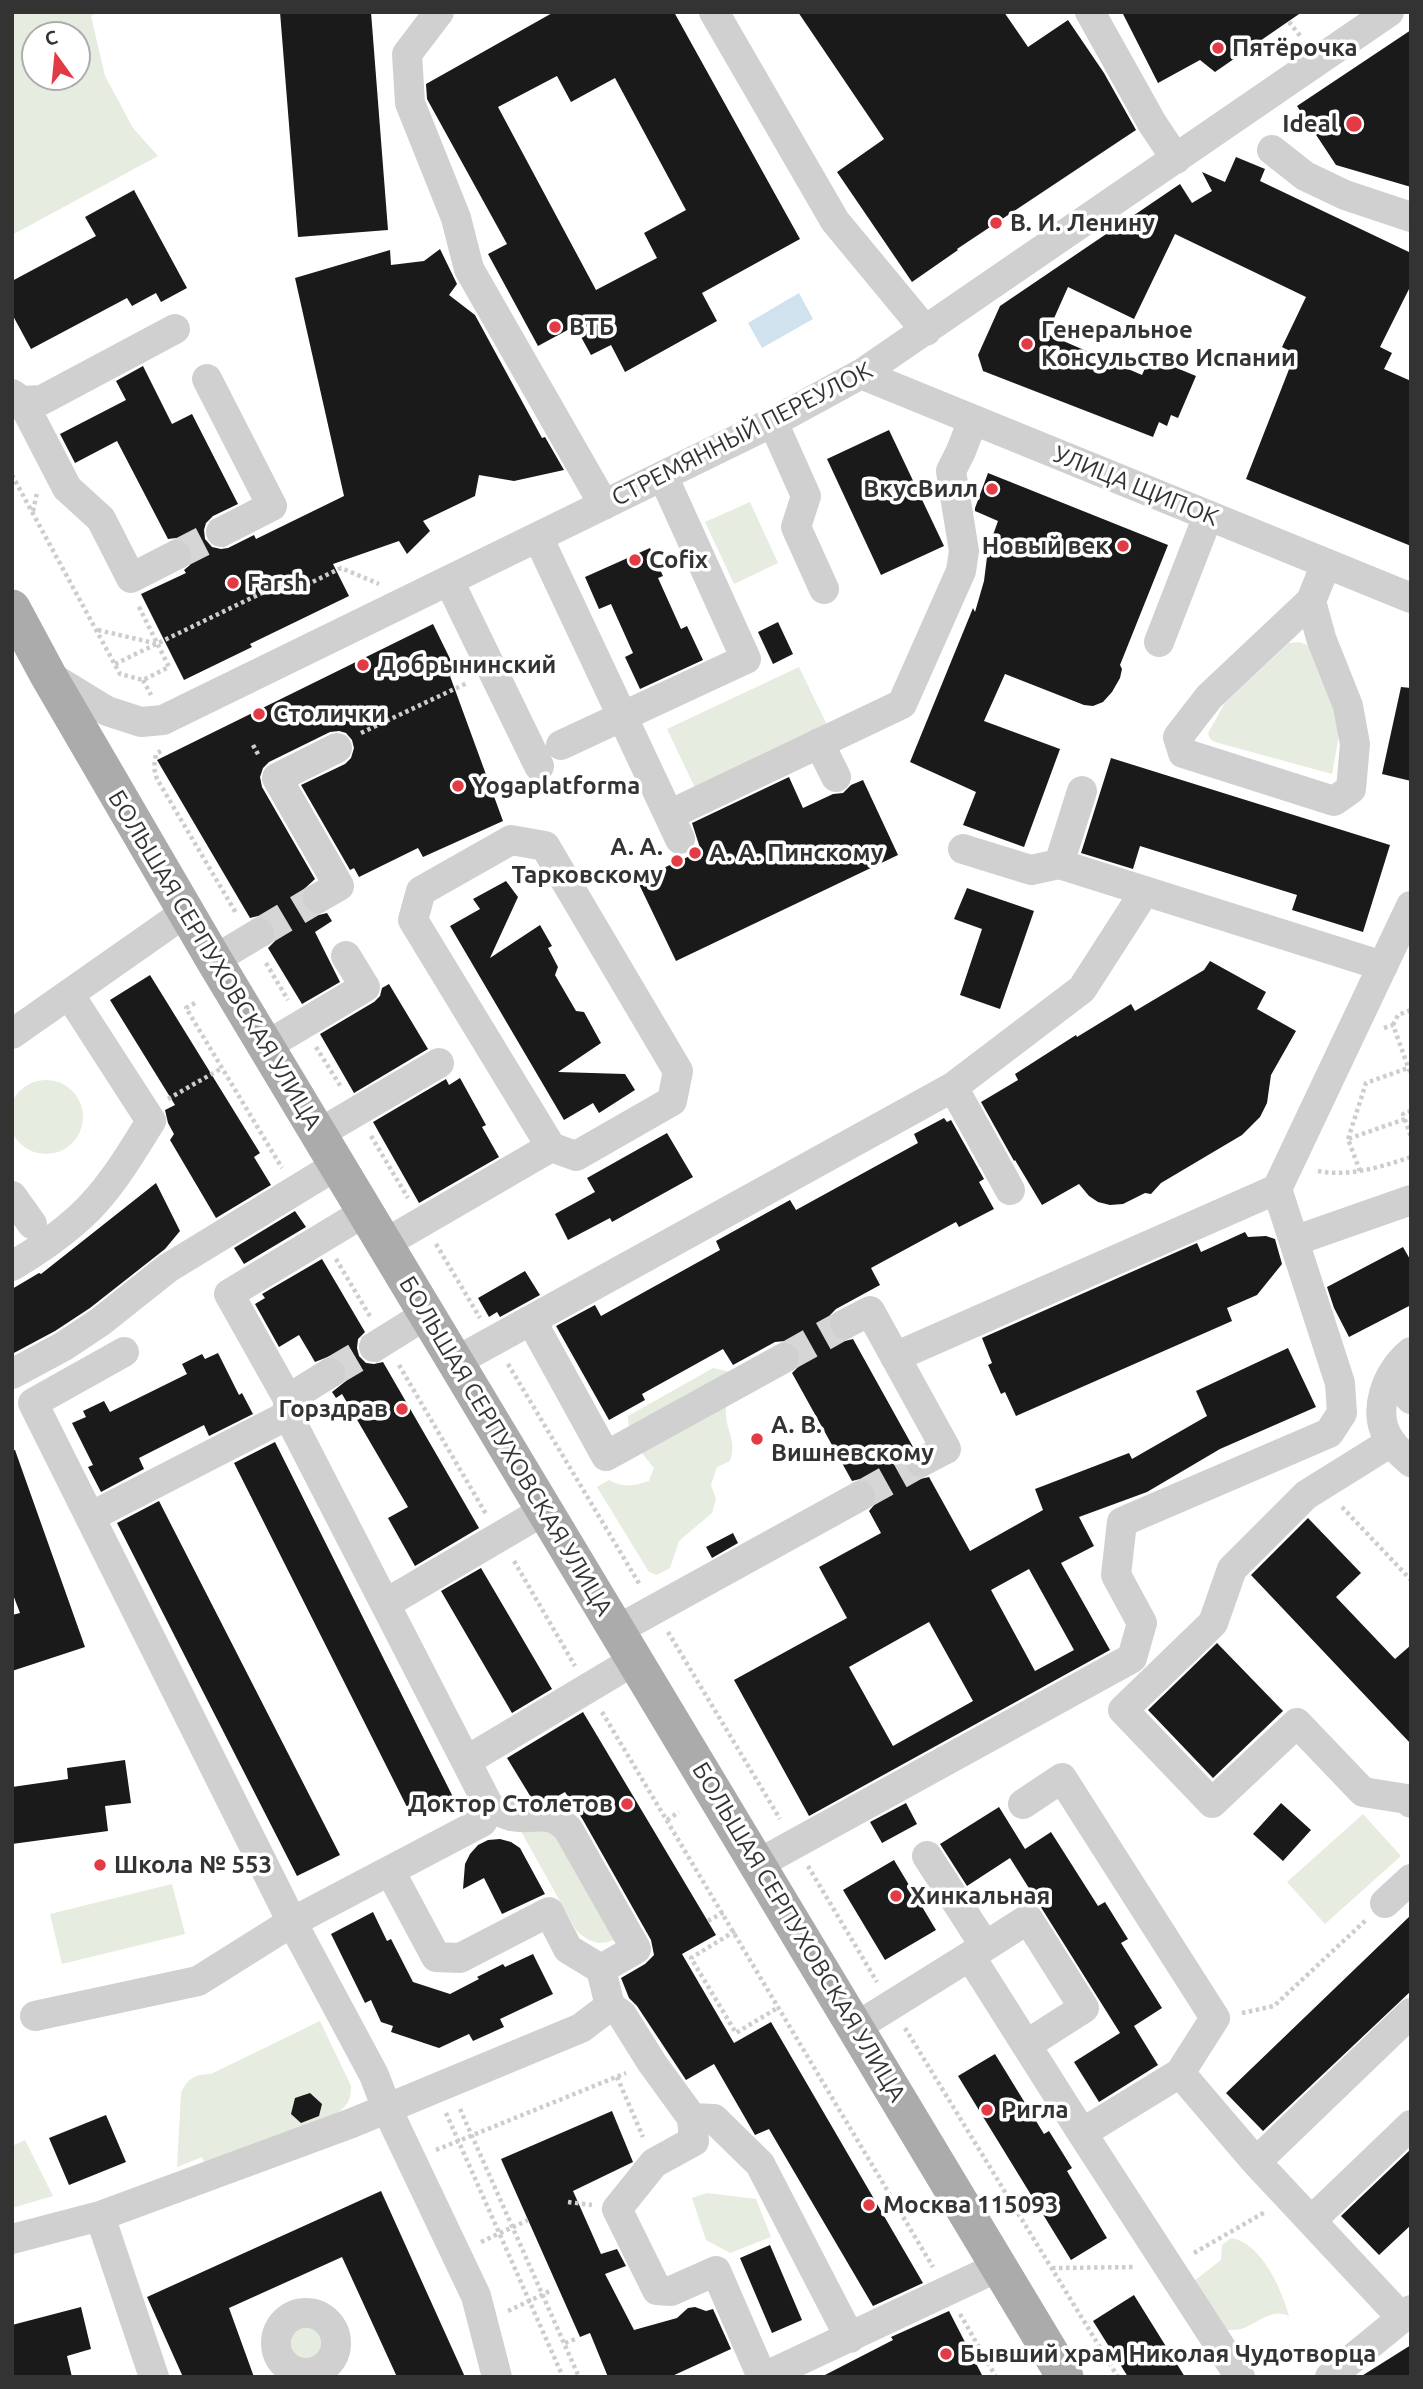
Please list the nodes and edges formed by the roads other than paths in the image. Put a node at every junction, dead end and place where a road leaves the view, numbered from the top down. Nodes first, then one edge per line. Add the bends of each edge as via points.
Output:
1 (439, 12) edge
2 (714, 12) edge
3 (1090, 12) edge
4 (1389, 12) edge
5 (1272, 150) dead end
6 (1176, 159) junction
7 (1411, 217) edge
8 (176, 329) dead end
9 (926, 331) junction
10 (862, 374) junction
11 (207, 379) dead end
12 (17, 397) edge
13 (973, 419) junction
14 (773, 422) junction
15 (663, 477) junction
16 (604, 505) junction
17 (1208, 516) junction
18 (221, 532) tunnel mouth
19 (538, 537) junction
20 (176, 555) tunnel mouth
21 (1326, 564) junction
22 (449, 581) junction
23 (824, 589) dead end
24 (1411, 598) edge
25 (1311, 601) junction
26 (12, 608) edge
27 (1159, 642) dead end
28 (48, 675) junction
29 (622, 715) junction
30 (346, 742) road end
31 (820, 743) junction
32 (561, 745) dead end
33 (539, 766) dead end
34 (836, 777) dead end
35 (1082, 791) dead end
36 (963, 849) dead end
37 (1059, 864) junction
38 (1145, 891) junction
39 (318, 898) tunnel mouth
40 (186, 912) junction
41 (1410, 914) edge
42 (255, 936) tunnel mouth
43 (346, 956) dead end
44 (214, 960) junction
45 (1383, 966) junction
46 (69, 994) junction
47 (12, 1034) edge
48 (266, 1046) junction
49 (439, 1063) dead end
50 (953, 1087) junction
51 (318, 1134) junction
52 (551, 1147) junction
53 (337, 1165) junction
54 (1277, 1189) junction
55 (1010, 1190) dead end
56 (12, 1196) edge
57 (1411, 1200) edge
58 (365, 1212) junction
59 (32, 1224) dead end
60 (1294, 1241) junction
61 (384, 1244) junction
62 (12, 1266) edge
63 (427, 1314) junction
64 (531, 1320) junction
65 (845, 1324) tunnel mouth
66 (374, 1347) tunnel mouth
67 (124, 1352) dead end
68 (1411, 1352) edge
69 (895, 1357) junction
70 (784, 1358) tunnel mouth
71 (455, 1362) junction
72 (330, 1373) tunnel mouth
73 (12, 1374) edge
74 (1400, 1390) edge
75 (288, 1407) junction
76 (1401, 1452) edge
77 (921, 1462) tunnel mouth
78 (860, 1496) tunnel mouth
79 (544, 1510) junction
80 (90, 1517) junction
81 (385, 1604) junction
82 (626, 1645) junction
83 (466, 1761) junction
84 (1411, 1802) edge
85 (1023, 1804) dead end
86 (490, 1808) junction
87 (927, 1856) dead end
88 (758, 1864) junction
89 (390, 1871) junction
90 (1411, 1879) edge
91 (1385, 1903) road end
92 (292, 1922) junction
93 (977, 1951) junction
94 (601, 1969) junction
95 (610, 2006) junction
96 (1411, 2013) edge
97 (35, 2016) dead end
98 (856, 2027) junction
99 (1026, 2045) junction
100 (1180, 2073) junction
101 (387, 2109) junction
102 (692, 2118) junction
103 (1411, 2125) edge
104 (1082, 2133) junction
105 (1256, 2162) junction
106 (100, 2216) junction
107 (1312, 2220) junction
108 (12, 2239) edge
109 (1004, 2273) junction
110 (1406, 2314) edge
111 (850, 2338) junction
112 (154, 2377) edge
113 (497, 2377) edge
114 (763, 2377) edge
115 (1053, 2377) edge
116 (1065, 2377) edge
117 (1240, 2377) edge
118 (1330, 2377) edge

1 - 16 street via 407,54 410,103 456,218 469,269
2 - 9 street via 835,221
3 - 6 street
4 - 6 street, СТРЕМЯННЫЙ ПЕРЕУЛОК
5 - 7 street via 1305,176
6 - 9 street, СТРЕМЯННЫЙ ПЕРЕУЛОК
8 - 12 street via 41,400
9 - 10 street, СТРЕМЯННЫЙ ПЕРЕУЛОК
10 - 13 street, УЛИЦА ЩИПОК
10 - 14 street, СТРЕМЯННЫЙ ПЕРЕУЛОК
11 - 18 street via 272,506
12 - 20 street via 67,488 101,519 131,578
13 - 17 street, УЛИЦА ЩИПОК
13 - 31 street via 951,471 964,551 961,571 901,704
14 - 15 street, СТРЕМЯННЫЙ ПЕРЕУЛОК
14 - 23 street via 806,496 796,527
15 - 16 street, СТРЕМЯННЫЙ ПЕРЕУЛОК
15 - 29 street via 746,659
16 - 19 street, СТРЕМЯННЫЙ ПЕРЕУЛОК
17 - 21 street, УЛИЦА ЩИПОК
17 - 27 street
19 - 22 street, СТРЕМЯННЫЙ ПЕРЕУЛОК
19 - 29 street
21 - 24 street, УЛИЦА ЩИПОК
21 - 25 street
22 - 28 street, СТРЕМЯННЫЙ ПЕРЕУЛОК via 163,720 141,722 107,711
22 - 33 street
25 - 25 street via 1348,706 1356,744 1351,789 1334,801 1183,753 1178,737 1209,697
26 - 28 main road, БОЛЬШАЯ СЕРПУХОВСКАЯ УЛИЦА
28 - 40 main road, БОЛЬШАЯ СЕРПУХОВСКАЯ УЛИЦА
29 - 31 street via 674,827
29 - 32 street
30 - 39 street via 278,778 339,886
31 - 34 street
35 - 37 street
36 - 37 street via 1031,870
37 - 38 street
38 - 45 street
38 - 50 street via 1082,989
40 - 44 main road, БОЛЬШАЯ СЕРПУХОВСКАЯ УЛИЦА
40 - 46 street
41 - 45 street
42 - 44 street
43 - 48 street via 365,988
44 - 48 main road, БОЛЬШАЯ СЕРПУХОВСКАЯ УЛИЦА
45 - 54 street
46 - 47 street
46 - 62 street via 151,1121 120,1171 89,1207 47,1245
48 - 51 main road, БОЛЬШАЯ СЕРПУХОВСКАЯ УЛИЦА
49 - 51 street
50 - 55 street
50 - 64 street
51 - 53 main road, БОЛЬШАЯ СЕРПУХОВСКАЯ УЛИЦА
52 - 52 street via 413,920 421,891 511,840 545,846 677,1071 671,1101 576,1156
52 - 61 street
53 - 58 main road, БОЛЬШАЯ СЕРПУХОВСКАЯ УЛИЦА
53 - 73 street via 167,1268 100,1322
54 - 60 street
54 - 69 street
56 - 59 street
57 - 60 street
58 - 61 main road, БОЛЬШАЯ СЕРПУХОВСКАЯ УЛИЦА
58 - 75 street via 229,1294
60 - 88 street via 1340,1384 1342,1413 1329,1433 1122,1522 1116,1575 1142,1623 1132,1658
61 - 63 main road, БОЛЬШАЯ СЕРПУХОВСКАЯ УЛИЦА
63 - 66 street
63 - 71 main road, БОЛЬШАЯ СЕРПУХОВСКАЯ УЛИЦА
64 - 70 street via 606,1456
64 - 71 street
65 - 69 street via 870,1311
67 - 80 street via 33,1403
68 - 74 street
69 - 77 street via 946,1449
71 - 79 main road, БОЛЬШАЯ СЕРПУХОВСКАЯ УЛИЦА
72 - 75 street
74 - 76 street via 1381,1403 1382,1424
75 - 80 street
75 - 81 street
76 - 84 street via 1306,1495 1232,1569 1213,1623 1123,1710 1212,1802 1297,1723 1363,1792
78 - 82 street via 654,1609
79 - 81 street
79 - 82 main road, БОЛЬШАЯ СЕРПУХОВСКАЯ УЛИЦА
80 - 92 street
81 - 83 street
82 - 83 street
82 - 88 main road, БОЛЬШАЯ СЕРПУХОВСКАЯ УЛИЦА
83 - 86 street
85 - 100 street via 1062,1779 1215,2018
86 - 89 street via 482,1822
86 - 94 street via 510,1816 547,1815 568,1829 636,1949
87 - 93 street
88 - 98 main road, БОЛЬШАЯ СЕРПУХОВСКАЯ УЛИЦА
89 - 92 street
89 - 94 street via 436,1957 460,1958 549,1912 569,1950
90 - 91 street
92 - 97 street via 198,1981
92 - 101 street via 374,2075
93 - 98 street
93 - 99 street
93 - 99 street via 1028,1919 1084,2008
94 - 95 street
95 - 101 street via 581,2028
95 - 102 street via 622,2015
96 - 105 street
98 - 109 main road, БОЛЬШАЯ СЕРПУХОВСКАЯ УЛИЦА
99 - 104 street
100 - 104 street
100 - 105 street
101 - 106 street
101 - 113 street via 476,2296
102 - 111 street via 714,2119 760,2164
102 - 114 street via 694,2141 654,2163 617,2210 657,2290 671,2291 716,2271
103 - 107 street
104 - 117 street
105 - 107 street
106 - 108 street
106 - 112 street
107 - 110 street
109 - 111 street
109 - 115 street, БОЛЬШАЯ СЕРПУХОВСКАЯ УЛИЦА
109 - 116 main road, БОЛЬШАЯ СЕРПУХОВСКАЯ УЛИЦА
110 - 118 street
111 - 114 street

